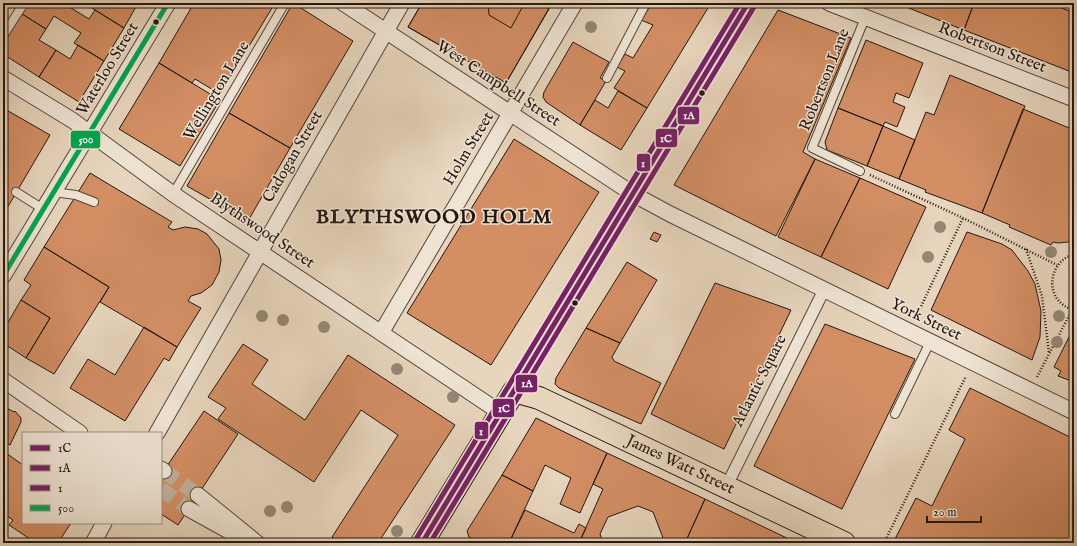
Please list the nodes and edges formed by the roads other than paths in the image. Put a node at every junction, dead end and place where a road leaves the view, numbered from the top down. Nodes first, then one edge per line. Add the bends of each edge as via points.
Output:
1 (24, 3) edge
2 (168, 3) edge
3 (285, 3) edge
4 (343, 3) edge
5 (402, 3) edge
6 (575, 3) edge
7 (646, 3) edge
8 (748, 3) edge
9 (829, 3) edge
10 (865, 18) junction
11 (386, 32) junction
12 (3, 36) edge
13 (3, 78) edge
14 (607, 78) dead end
15 (1074, 100) edge
16 (511, 113) junction
17 (91, 133) junction
18 (860, 171) road end
19 (16, 192) dead end
20 (53, 192) junction
21 (173, 194) junction
22 (633, 194) junction
23 (94, 202) dead end
24 (43, 209) junction
25 (259, 251) junction
26 (3, 276) edge
27 (824, 290) junction
28 (381, 333) junction
29 (930, 342) junction
30 (3, 380) edge
31 (514, 391) junction
32 (1074, 412) edge
33 (501, 413) junction
34 (895, 414) dead end
35 (79, 432) edge
36 (158, 432) edge
37 (726, 487) junction
38 (198, 495) tunnel mouth
39 (189, 508) tunnel mouth
40 (103, 524) edge
41 (430, 541) edge
42 (93, 543) edge
43 (251, 543) edge
44 (257, 543) edge
45 (844, 543) edge

1 - 12 lane
2 - 17 street, Waterloo Street
3 - 21 lane, Wellington Lane
4 - 11 street, West Campbell Street
5 - 11 street, Cadogan Street
6 - 16 street, Holm Street
7 - 14 lane
8 - 22 street
9 - 10 street, Robertson Street
10 - 15 street, Robertson Street
10 - 18 lane, Robertson Lane via 812,148
11 - 16 street, West Campbell Street
11 - 25 street, Cadogan Street
13 - 17 street, Blythswood Street
16 - 22 street, West Campbell Street
16 - 28 street, Holm Street
17 - 20 street, Waterloo Street
17 - 21 street, Blythswood Street
19 - 24 lane
20 - 23 lane via 76,195
20 - 24 street, Waterloo Street
21 - 25 street, Blythswood Street
22 - 27 street, York Street
22 - 31 street
24 - 26 street, Waterloo Street
25 - 28 street, Blythswood Street
25 - 36 street, Cadogan Street
27 - 29 street, York Street
27 - 37 street, Atlantic Square
28 - 33 street, Blythswood Street
29 - 32 street, York Street
29 - 34 lane
30 - 35 street
31 - 33 main road
31 - 37 main road, James Watt Street via 539,398
33 - 41 main road
37 - 45 main road, James Watt Street
38 - 44 street
39 - 43 street
40 - 42 street

